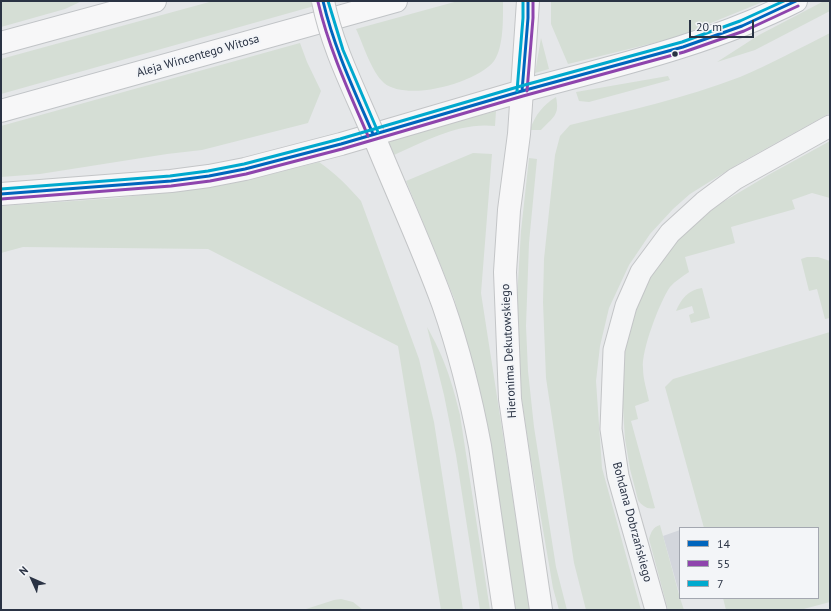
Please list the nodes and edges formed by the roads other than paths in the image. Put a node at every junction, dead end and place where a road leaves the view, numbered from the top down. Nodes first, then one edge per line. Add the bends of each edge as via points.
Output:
1 (155, 1) edge
2 (323, 1) edge
3 (396, 1) edge
4 (528, 1) edge
5 (796, 1) edge
6 (1, 43) edge
7 (522, 91) junction
8 (1, 111) edge
9 (830, 126) edge
10 (373, 134) junction
11 (1, 194) edge
12 (504, 610) edge
13 (541, 610) edge
14 (656, 610) edge

1 - 6 street
2 - 10 street, bridge via 341,60
3 - 8 street, Aleja Wincentego Witosa
4 - 7 street, Hieronima Dekutowskiego
5 - 7 street via 711,38
7 - 10 street
7 - 13 street, Hieronima Dekutowskiego via 504,272 510,399
9 - 14 street, Bohdana Dobrzańskiego via 735,179 704,202 670,233 641,272 626,306 614,350 611,429 618,476
10 - 11 street via 253,167 210,176
10 - 12 street via 430,271 458,354 480,446

